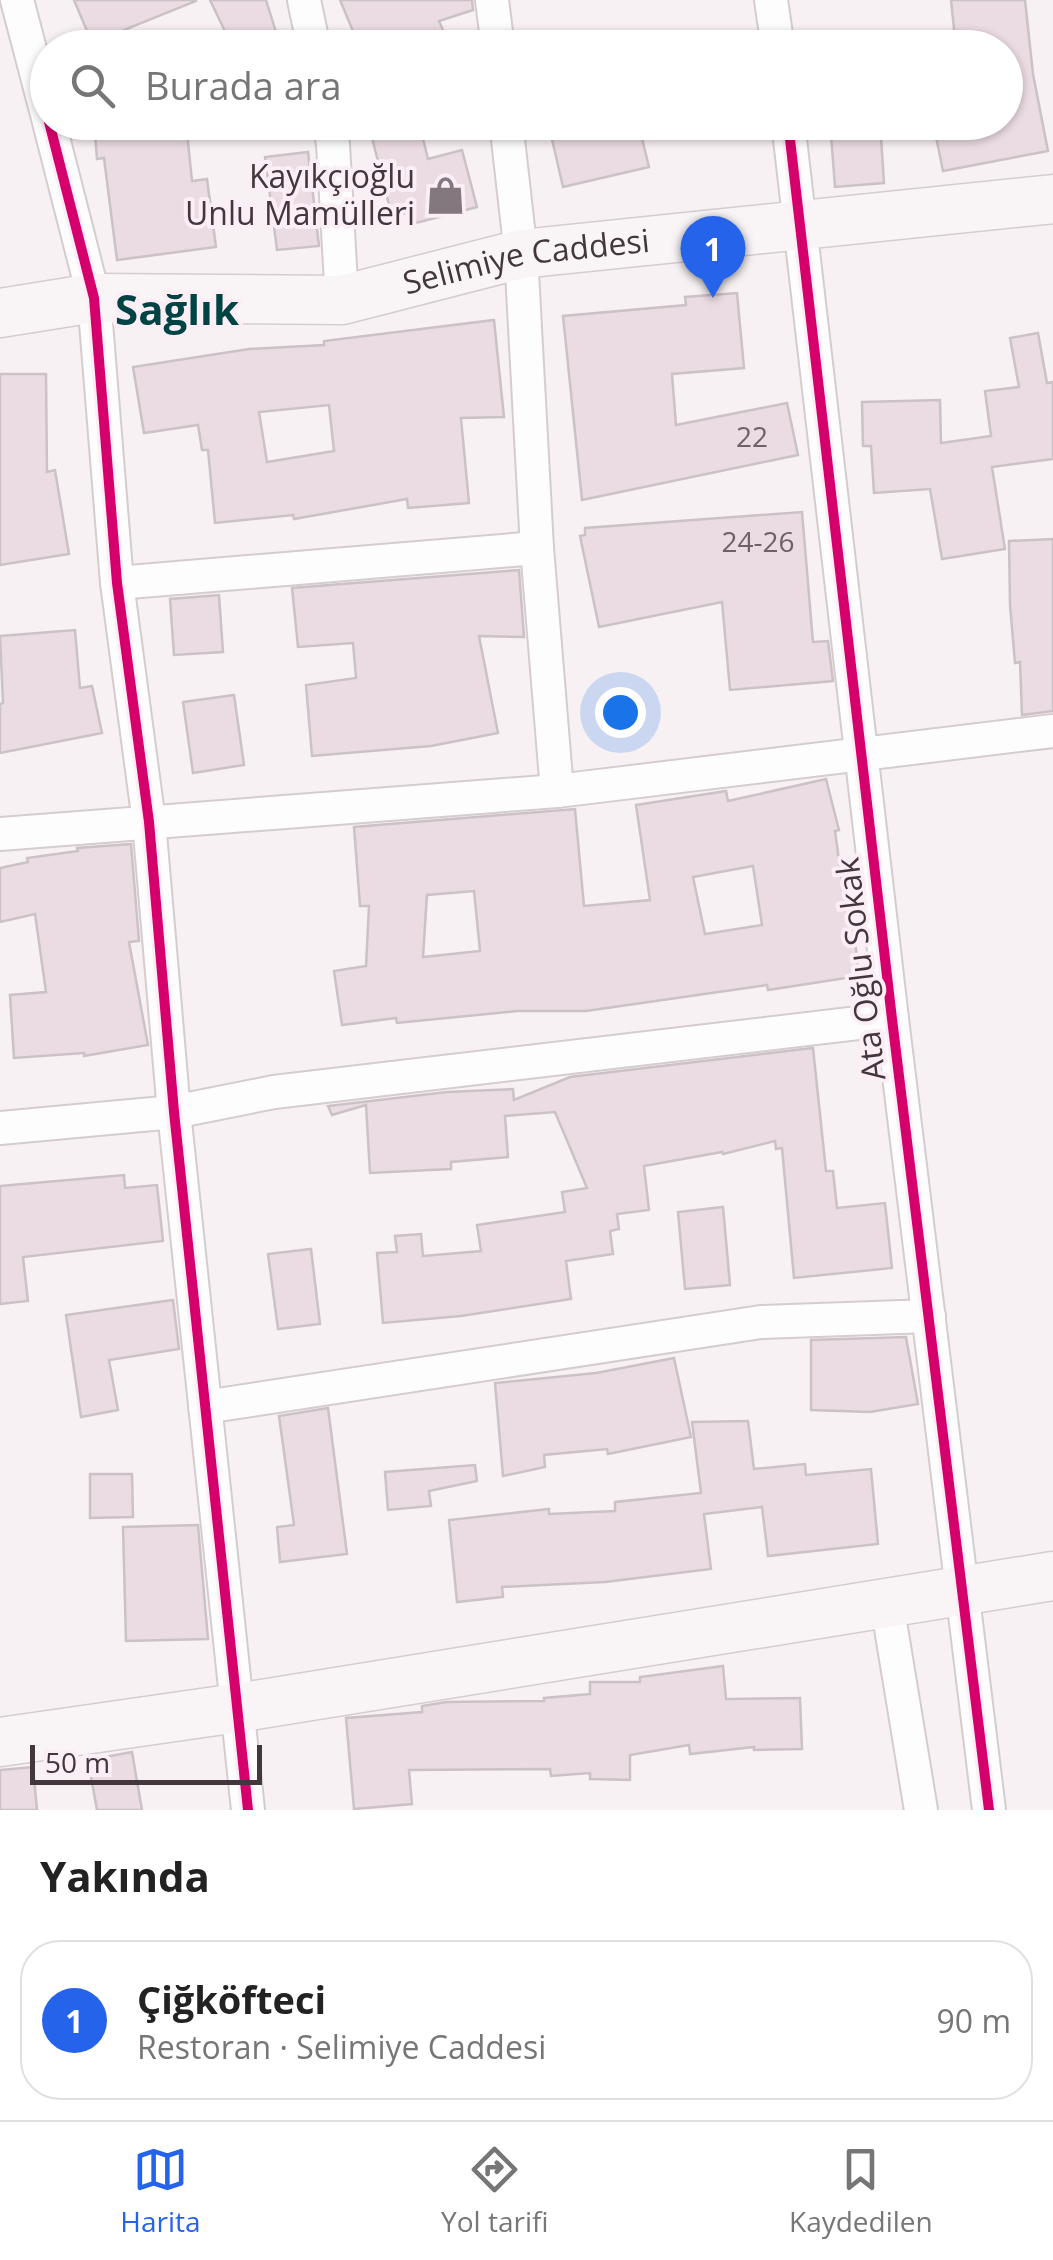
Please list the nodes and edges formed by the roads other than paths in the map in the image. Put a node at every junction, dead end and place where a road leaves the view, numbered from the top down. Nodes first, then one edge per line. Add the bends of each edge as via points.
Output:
1 (17, 0) edge
2 (304, 0) edge
3 (492, 0) edge
4 (771, 0) edge
5 (310, 30) edge
6 (496, 30) edge
7 (775, 30) edge
8 (30, 50) edge
9 (53, 140) edge
10 (332, 140) edge
11 (508, 140) edge
12 (790, 140) edge
13 (1053, 199) edge
14 (802, 225) junction
15 (522, 254) junction
16 (94, 298) junction
17 (342, 300) junction
18 (0, 314) edge
19 (537, 548) junction
20 (118, 583) junction
21 (1053, 731) edge
22 (862, 754) junction
23 (558, 791) junction
24 (148, 822) junction
25 (0, 834) edge
26 (892, 1019) junction
27 (174, 1112) junction
28 (0, 1128) edge
29 (928, 1316) junction
30 (205, 1407) junction
31 (1053, 1576) edge
32 (962, 1588) junction
33 (888, 1604) junction
34 (237, 1708) junction
35 (0, 1742) edge
36 (248, 1810) edge
37 (920, 1810) edge
38 (989, 1810) edge

1 - 8 street
2 - 5 street
3 - 6 street
4 - 7 street
9 - 16 street
10 - 17 street
11 - 15 street
12 - 14 street, Ata Oğlu Sokak
13 - 14 street, Selimiye Caddesi
14 - 15 street, Selimiye Caddesi
14 - 22 street, Ata Oğlu Sokak
15 - 17 street, Selimiye Caddesi
15 - 19 street
16 - 17 street, Selimiye Caddesi
16 - 18 street, Selimiye Caddesi
16 - 20 street
19 - 20 street
19 - 23 street
20 - 24 street
21 - 22 street
22 - 23 street
22 - 26 street, Ata Oğlu Sokak
23 - 24 street
24 - 25 street
24 - 27 street
26 - 27 street via 274,1092
26 - 29 street, Ata Oğlu Sokak
27 - 28 street
27 - 30 street
29 - 30 street via 761,1322
29 - 32 street, Ata Oğlu Sokak
30 - 34 street
31 - 32 street
32 - 33 street
32 - 38 street, Ata Oğlu Sokak
33 - 34 street
33 - 37 street
34 - 35 street
34 - 36 street

